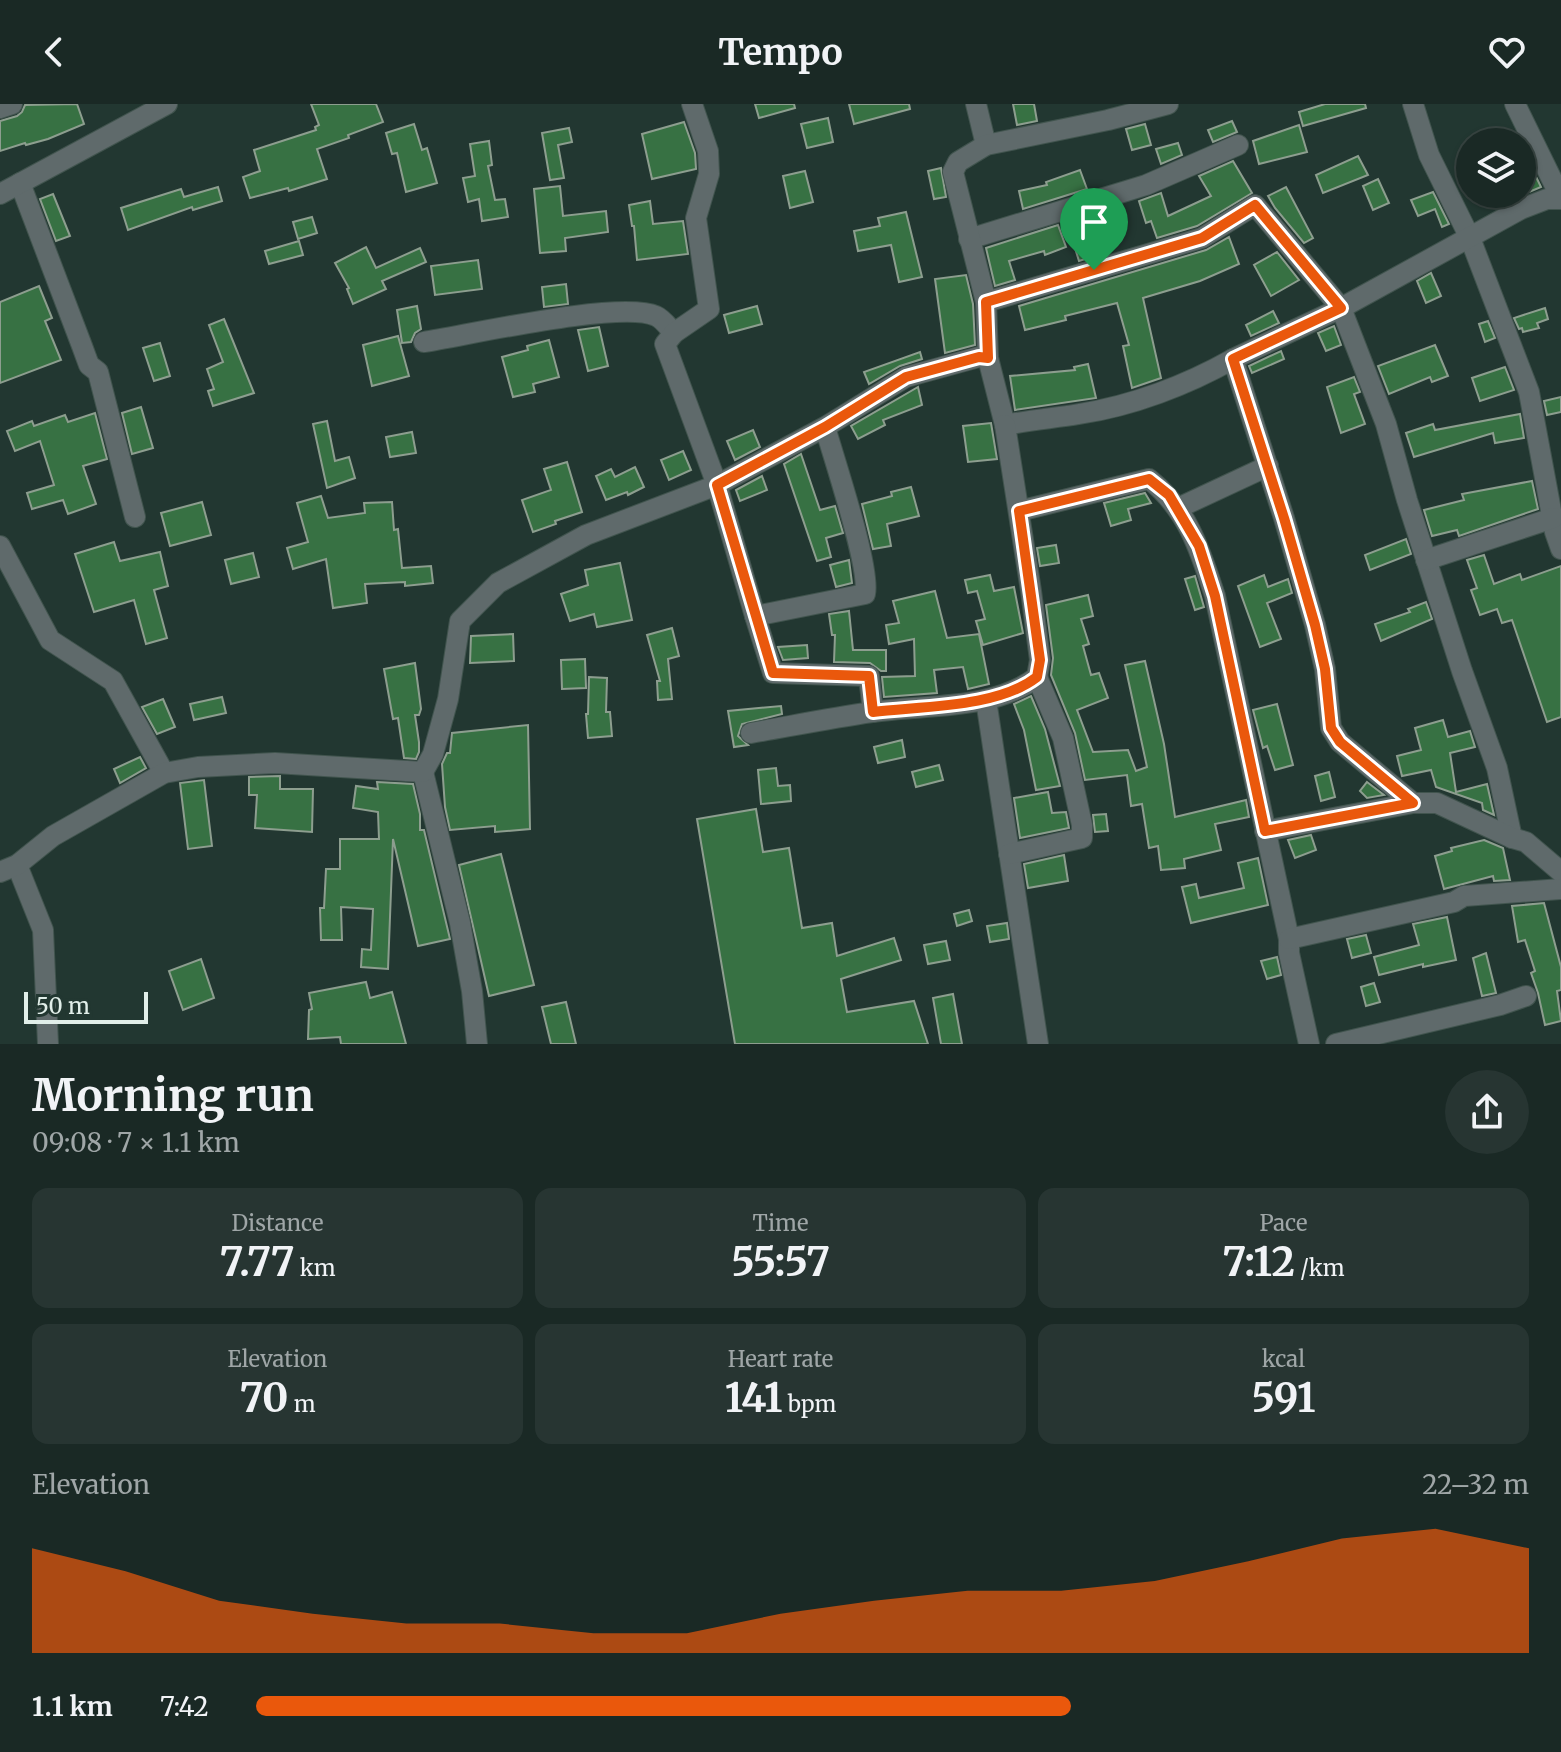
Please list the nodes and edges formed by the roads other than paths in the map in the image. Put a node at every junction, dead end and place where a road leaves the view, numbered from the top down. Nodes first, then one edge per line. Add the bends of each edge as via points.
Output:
1 (12, 104) edge
2 (167, 104) edge
3 (692, 104) edge
4 (976, 104) edge
5 (1168, 104) edge
6 (1413, 104) edge
7 (1515, 104) edge
8 (0, 108) edge
9 (986, 145) junction
10 (1238, 145) dead end
11 (20, 183) junction
12 (0, 194) edge
13 (1561, 198) edge
14 (1470, 238) junction
15 (969, 239) junction
16 (986, 302) junction
17 (1341, 308) junction
18 (674, 333) junction
19 (424, 342) dead end
20 (988, 358) junction
21 (1233, 359) junction
22 (1005, 425) junction
23 (825, 427) junction
24 (1268, 466) junction
25 (717, 485) junction
26 (1178, 508) junction
27 (1019, 511) junction
28 (135, 517) dead end
29 (1553, 518) junction
30 (0, 546) edge
31 (1561, 549) edge
32 (1426, 560) junction
33 (755, 616) junction
34 (1037, 677) junction
35 (986, 700) junction
36 (873, 712) junction
37 (751, 733) dead end
38 (423, 772) junction
39 (164, 773) junction
40 (1413, 803) junction
41 (1265, 831) junction
42 (1512, 838) junction
43 (1009, 854) junction
44 (8, 869) edge
45 (1561, 872) edge
46 (1561, 889) edge
47 (1289, 939) junction
48 (1526, 996) dead end
49 (48, 1044) edge
50 (477, 1044) edge
51 (1038, 1044) edge
52 (1309, 1044) edge
53 (1336, 1044) edge

1 - 8 street
2 - 11 street
3 - 18 street via 708,151 709,174 696,218 709,309
4 - 9 street
5 - 9 street
6 - 14 street via 1429,155
7 - 13 street
9 - 15 street via 958,162 953,172
10 - 15 street via 1146,185
11 - 12 street
11 - 28 street via 89,365 98,372
13 - 14 street via 1521,209
14 - 17 street
14 - 29 street via 1529,392
15 - 16 street
16 - 17 street via 1202,238 1255,205
16 - 20 street
17 - 21 street
17 - 32 street via 1386,424
18 - 19 street via 657,317 587,314
18 - 25 street via 665,344
20 - 22 street
20 - 23 street via 906,377
21 - 22 street via 1197,379 1145,397
21 - 24 street
22 - 27 street
23 - 25 street
23 - 33 street via 861,556 865,594
24 - 26 street
24 - 40 street via 1315,625 1331,728 1340,742
25 - 33 street
25 - 38 street via 586,535 498,583 460,621 448,699
26 - 27 street via 1149,479
26 - 41 street via 1199,546 1215,596
27 - 34 street via 1040,660
29 - 31 street
29 - 32 street
30 - 39 street via 50,640 113,681
32 - 42 street via 1497,768
33 - 36 street via 773,673 869,676
34 - 35 street
34 - 43 street via 1063,738 1082,838
35 - 36 street
35 - 43 street
36 - 37 street
38 - 39 street via 275,763
38 - 50 street via 460,923
39 - 44 street via 53,836
40 - 41 street
40 - 42 street via 1437,803
41 - 47 street
42 - 45 street via 1526,842
43 - 51 street
44 - 49 street via 43,930
46 - 47 street via 1464,896
47 - 52 street
48 - 53 street

